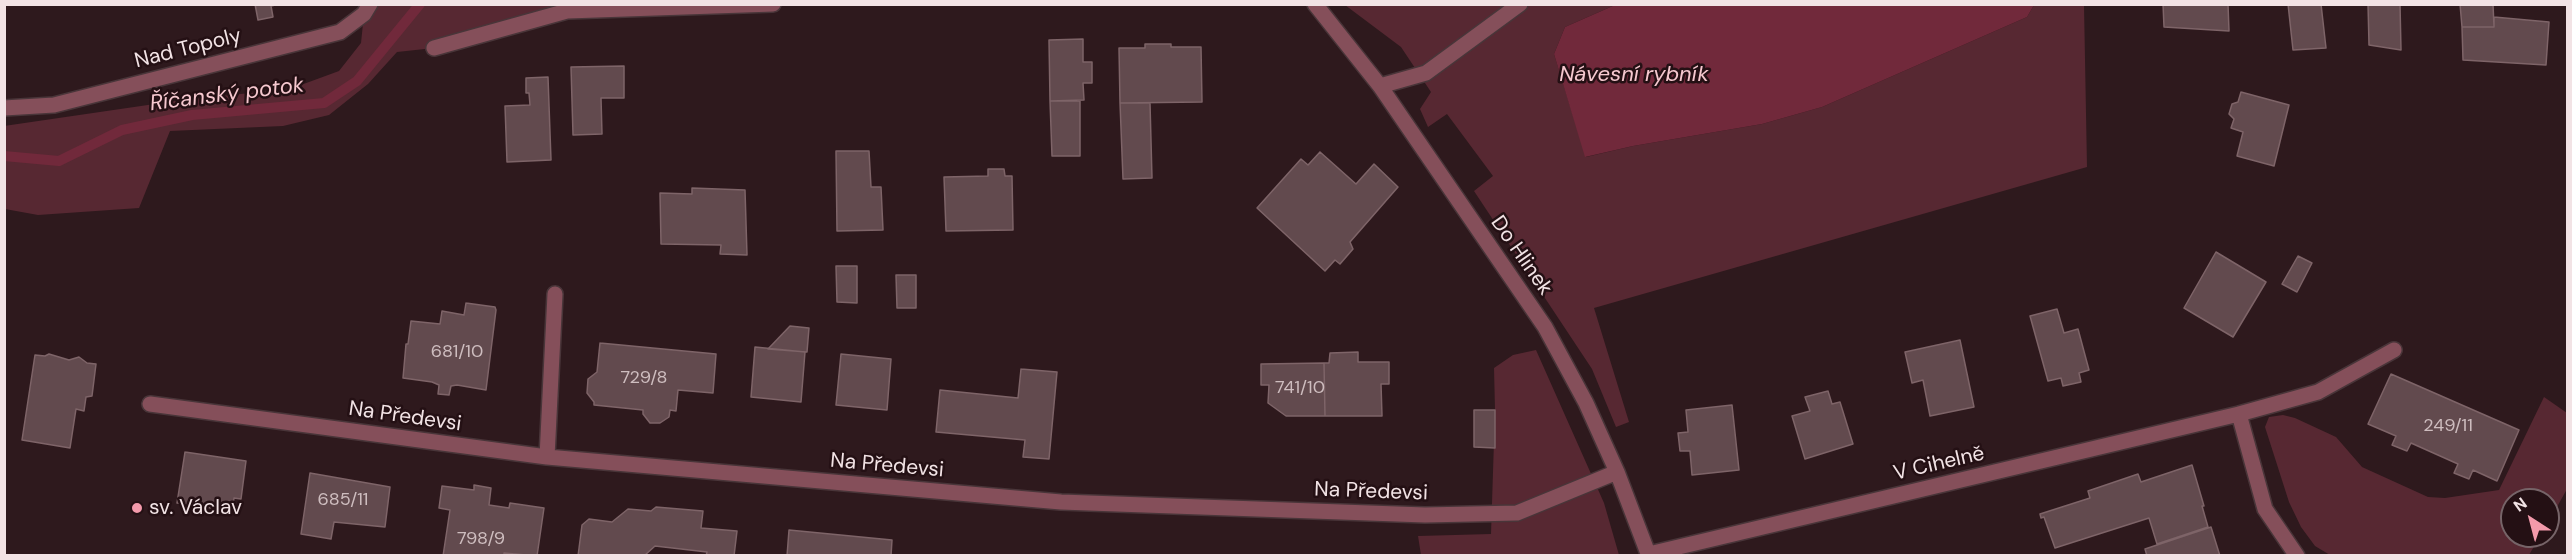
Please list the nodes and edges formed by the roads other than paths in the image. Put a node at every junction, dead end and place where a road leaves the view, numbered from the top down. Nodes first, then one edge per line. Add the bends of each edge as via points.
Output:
1 (370, 4) edge
2 (773, 4) edge
3 (1315, 4) edge
4 (1520, 4) edge
5 (434, 48) dead end
6 (1380, 86) junction
7 (4, 108) edge
8 (555, 294) dead end
9 (2394, 350) dead end
10 (150, 404) dead end
11 (2239, 414) junction
12 (547, 457) junction
13 (1617, 472) junction
14 (1649, 555) edge
15 (2297, 555) edge

1 - 7 street, Nad Topoly via 364,14 340,32 54,105
2 - 5 street via 567,11
3 - 6 street, Do Hlinek
4 - 6 street via 1426,73
6 - 13 street, Do Hlinek via 1545,327
8 - 12 street
9 - 11 street, V Cihelně via 2318,392
10 - 12 street, Na Předevsi
11 - 14 street, V Cihelně
11 - 15 street via 2265,509
12 - 13 street, Na Předevsi via 1061,502 1425,515 1517,513
13 - 14 street, Do Hlinek

